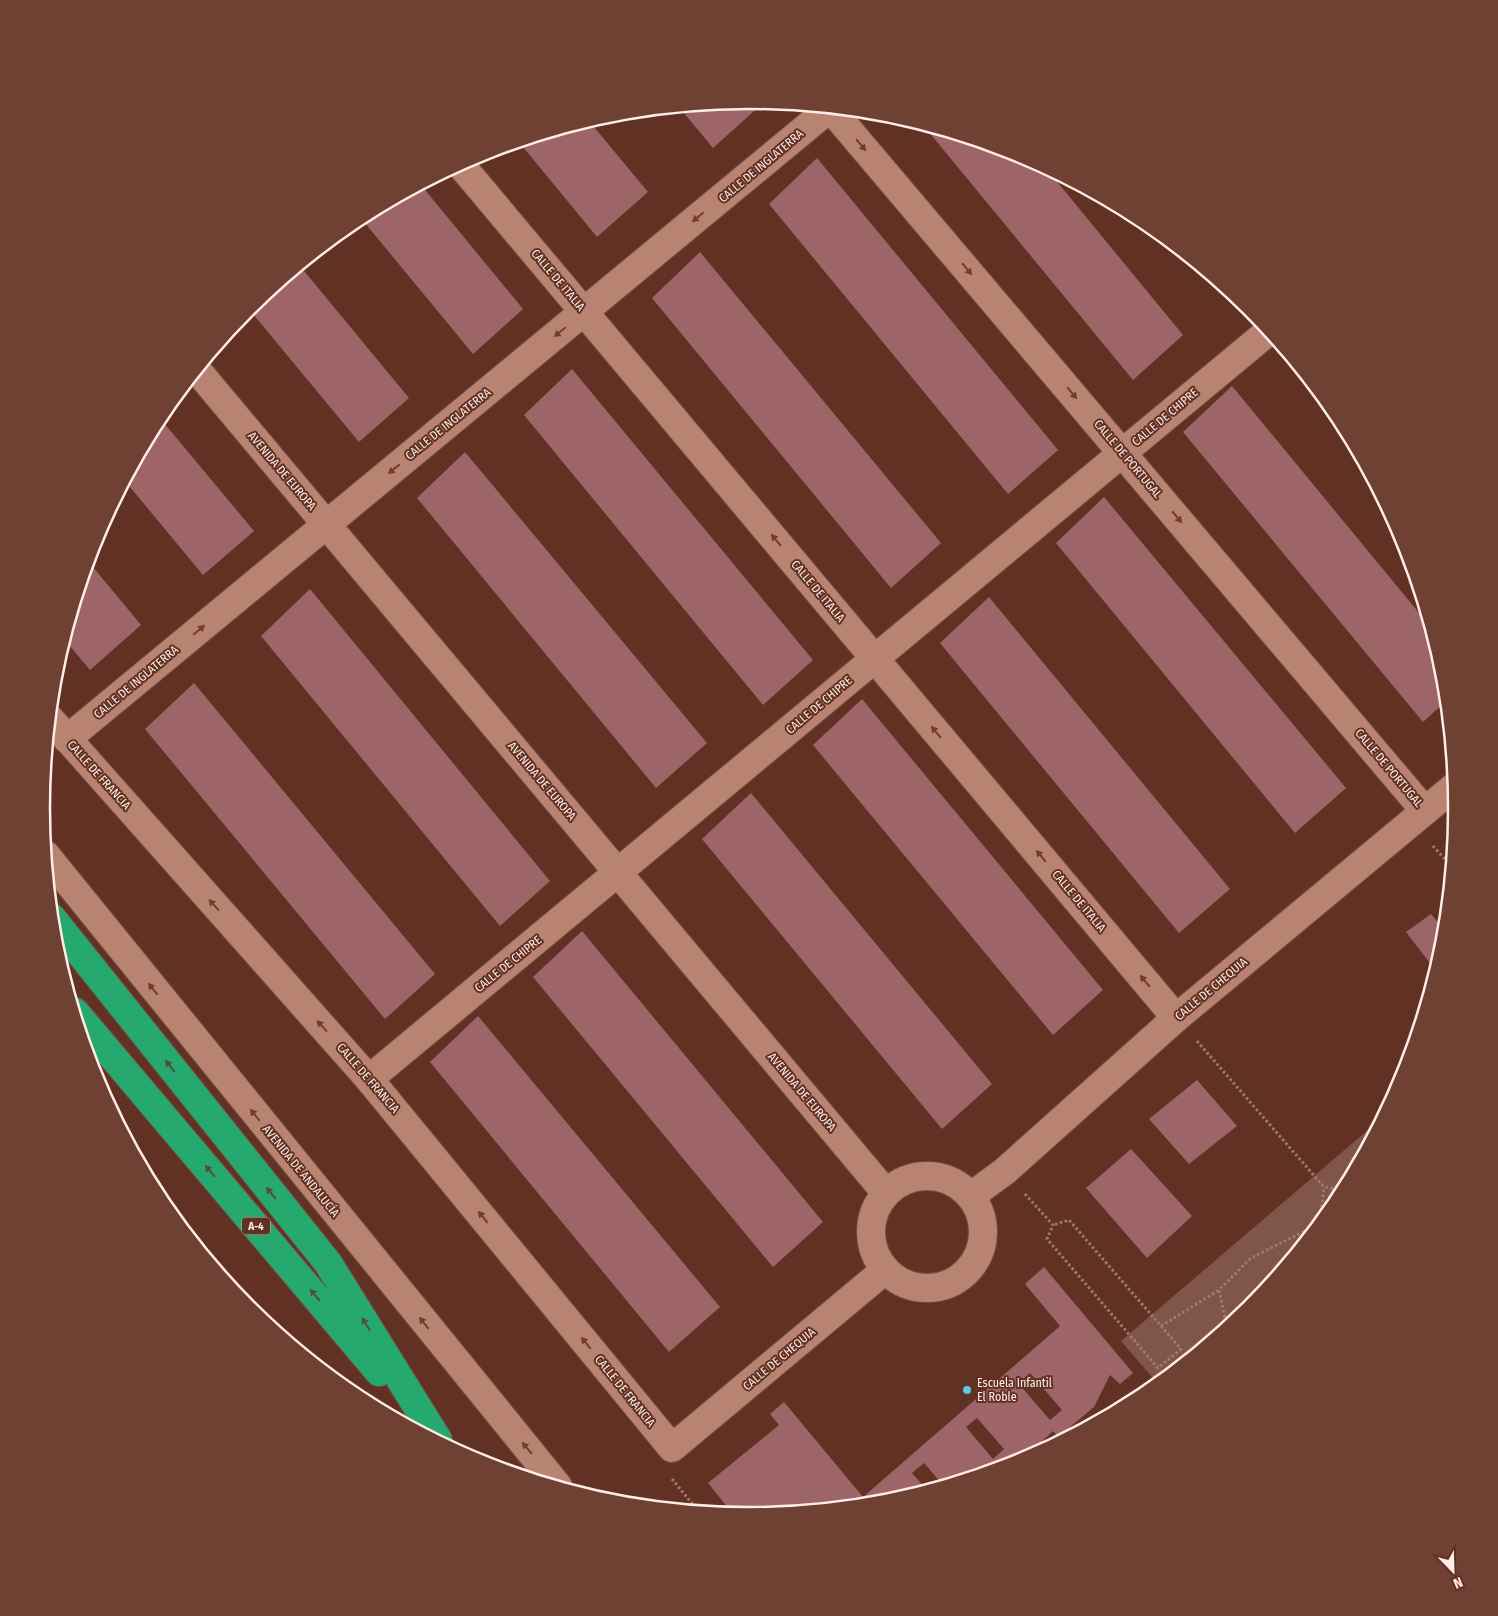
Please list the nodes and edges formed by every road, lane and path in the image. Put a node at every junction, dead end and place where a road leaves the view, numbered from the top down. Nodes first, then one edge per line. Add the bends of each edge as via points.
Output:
1 (824, 113) edge
2 (836, 115) edge
3 (465, 170) edge
4 (584, 312) junction
5 (1264, 335) edge
6 (201, 374) edge
7 (1122, 453) junction
8 (327, 524) junction
9 (875, 659) junction
10 (58, 729) edge
11 (1448, 792) edge
12 (1425, 811) junction
13 (52, 862) edge
14 (619, 873) junction
15 (61, 929) edge
16 (1176, 1018) junction
17 (84, 1023) edge
18 (369, 1079) junction
19 (1005, 1171) junction
20 (1324, 1187) junction
21 (1335, 1189) edge
22 (886, 1193) junction
23 (971, 1196) junction
24 (1322, 1208) edge
25 (1053, 1224) junction
26 (1307, 1230) edge
27 (885, 1270) junction
28 (1219, 1290) junction
29 (1225, 1319) edge
30 (1161, 1326) junction
31 (427, 1428) edge
32 (431, 1430) edge
33 (672, 1448) junction
34 (552, 1478) edge
35 (693, 1505) edge

1 -> 4 street, CALLE DE INGLATERRA
2 -> 7 street, CALLE DE PORTUGAL
3 - 4 street, CALLE DE ITALIA
4 -> 8 street, CALLE DE INGLATERRA
9 -> 4 street, CALLE DE ITALIA
5 - 7 street, CALLE DE CHIPRE
6 - 8 street, AVENIDA DE EUROPA
7 - 9 street, CALLE DE CHIPRE
7 -> 12 street, CALLE DE PORTUGAL
10 -> 8 street, CALLE DE INGLATERRA
8 - 14 street, AVENIDA DE EUROPA
9 - 14 street, CALLE DE CHIPRE
16 -> 9 street, CALLE DE ITALIA
18 -> 10 street, CALLE DE FRANCIA
11 - 12 street, CALLE DE CHEQUIA
12 - 16 street, CALLE DE CHEQUIA
34 -> 13 street, AVENIDA DE ANDALUCÍA
14 - 18 street, CALLE DE CHIPRE
14 - 22 street, AVENIDA DE EUROPA
32 -> 15 highway via 328,1263
16 - 19 street, CALLE DE CHEQUIA
16 - 20 path
31 -> 17 highway, A-4
33 -> 18 street, CALLE DE FRANCIA
19 - 23 street, CALLE DE CHEQUIA
19 - 25 path
20 - 21 path
20 - 24 path
22 - 23 street via 899,1183 930,1176 945,1178
22 - 27 street via 877,1207 871,1239
23 - 27 street via 981,1218 983,1241 978,1256 958,1280 943,1286 919,1288 897,1280
25 - 30 path via 1069,1220
25 - 30 path via 1047,1239 1158,1368 1181,1349
26 - 28 path via 1251,1258
27 - 33 street, CALLE DE CHEQUIA
28 - 29 path
28 - 30 path
33 - 35 path via 672,1478

